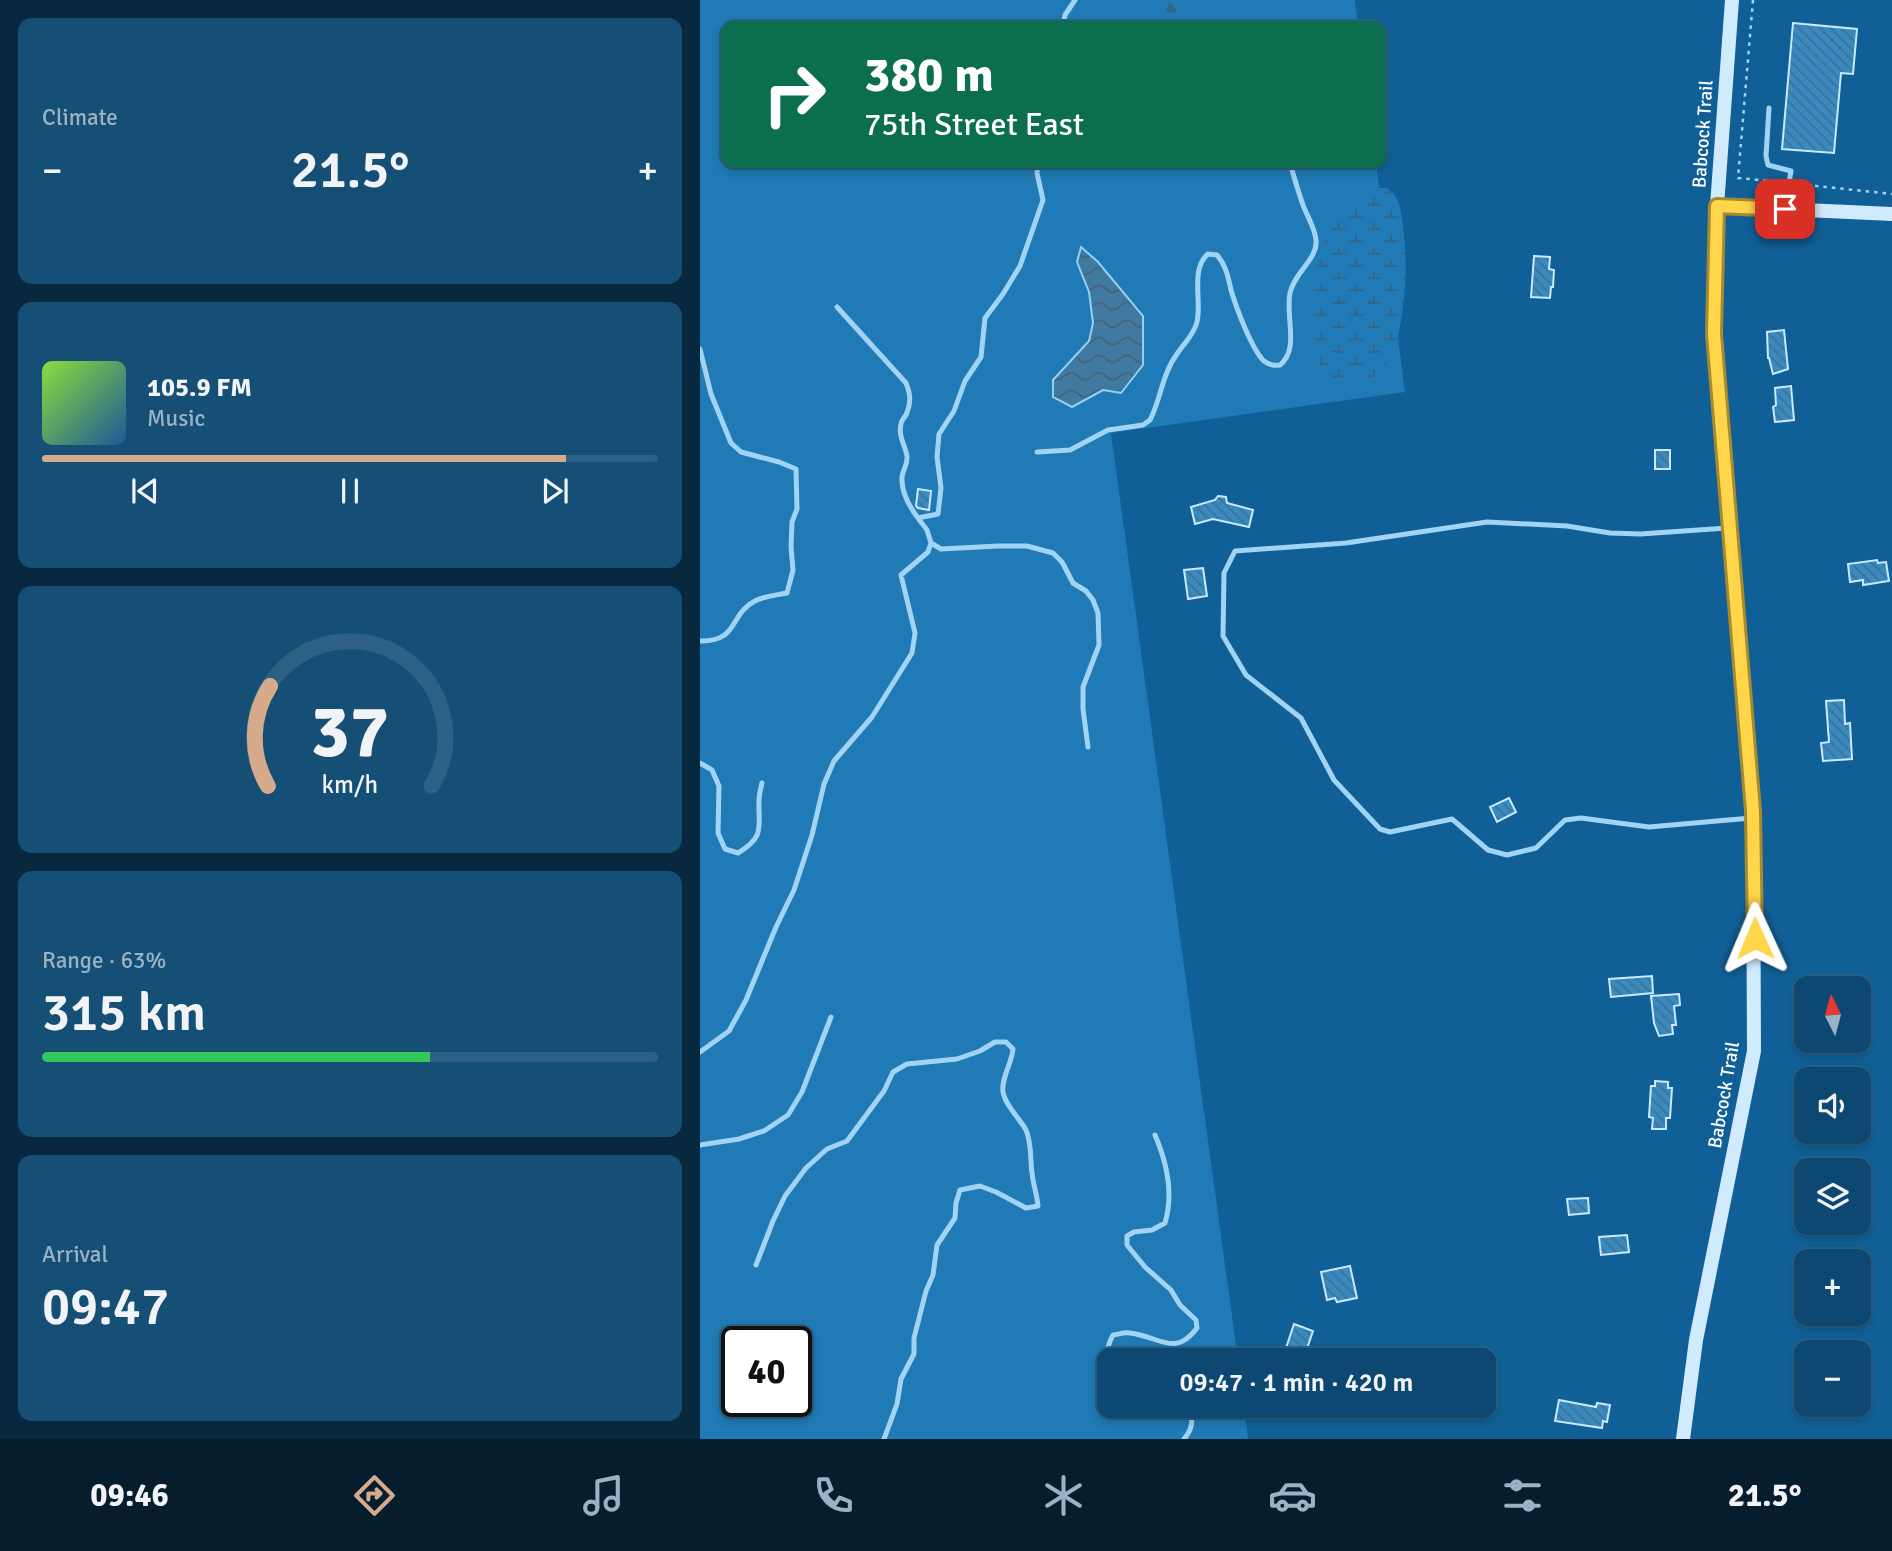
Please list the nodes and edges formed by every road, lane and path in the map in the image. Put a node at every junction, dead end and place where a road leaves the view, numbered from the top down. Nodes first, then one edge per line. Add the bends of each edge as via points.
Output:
1 (1075, 0) edge
2 (1732, 0) edge
3 (1753, 0) edge
4 (1064, 21) edge
5 (1769, 108) dead end
6 (1038, 168) edge
7 (1291, 168) edge
8 (1788, 183) junction
9 (1892, 194) edge
10 (1717, 206) junction
11 (1785, 209) junction
12 (1892, 214) edge
13 (837, 307) dead end
14 (700, 349) edge
15 (1037, 452) dead end
16 (918, 517) junction
17 (1730, 528) junction
18 (931, 543) junction
19 (700, 641) edge
20 (1088, 747) dead end
21 (700, 763) edge
22 (762, 783) dead end
23 (1753, 818) junction
24 (831, 1017) dead end
25 (700, 1052) edge
26 (1155, 1135) dead end
27 (700, 1144) edge
28 (757, 1265) dead end
29 (1108, 1348) edge
30 (1192, 1418) edge
31 (884, 1439) edge
32 (1184, 1439) edge
33 (1683, 1439) edge

1 - 4 lane
2 - 10 street, Babcock Trail
3 - 8 path via 1738,178
5 - 8 lane via 1768,165 1791,171
6 - 16 lane via 1044,200 1020,266 985,318 981,357 939,434 942,488 938,514
7 - 15 lane via 1316,243 1290,292 1290,348 1285,361 1272,365 1260,356 1224,264 1217,255 1208,254 1199,269 1196,328 1171,364 1150,420 1108,430 1070,450
8 - 9 path
8 - 11 lane
10 - 11 street
10 - 17 street, Babcock Trail via 1714,334
11 - 12 street
13 - 16 lane via 911,393 901,424 907,463 902,489
14 - 19 lane via 711,394 732,443 741,452 796,469 797,509 787,593 755,601 741,612 728,634
16 - 18 lane
17 - 23 street, Babcock Trail
17 - 23 lane via 1640,534 1488,522 1346,543 1235,551 1224,573 1223,636 1246,675 1301,718 1334,780 1380,829 1390,832 1452,819 1488,850 1507,855 1536,848 1565,820 1649,827
18 - 20 lane via 942,549 1027,546 1053,553 1073,583 1093,600 1099,645 1083,687
18 - 25 lane via 928,552 901,575 915,633 912,653 872,717 834,761 794,890 746,1000 729,1031
21 - 22 lane via 712,771 719,786 718,833 725,849 738,853 751,845 759,831
23 - 33 street, Babcock Trail via 1754,1051 1696,1340
24 - 27 lane via 802,1092 788,1115 764,1131
26 - 29 lane via 1170,1184 1168,1212 1165,1223 1134,1232 1127,1237 1127,1245 1171,1290 1196,1320 1197,1328 1182,1343 1172,1345 1127,1332 1113,1335
28 - 31 lane via 785,1196 827,1149 847,1141 884,1091 892,1072 907,1064 957,1059 995,1042 1006,1042 1013,1049 1003,1093 1026,1131 1038,1206 1026,1208 980,1186 960,1190 956,1218 937,1245 914,1354 901,1379
30 - 32 lane

